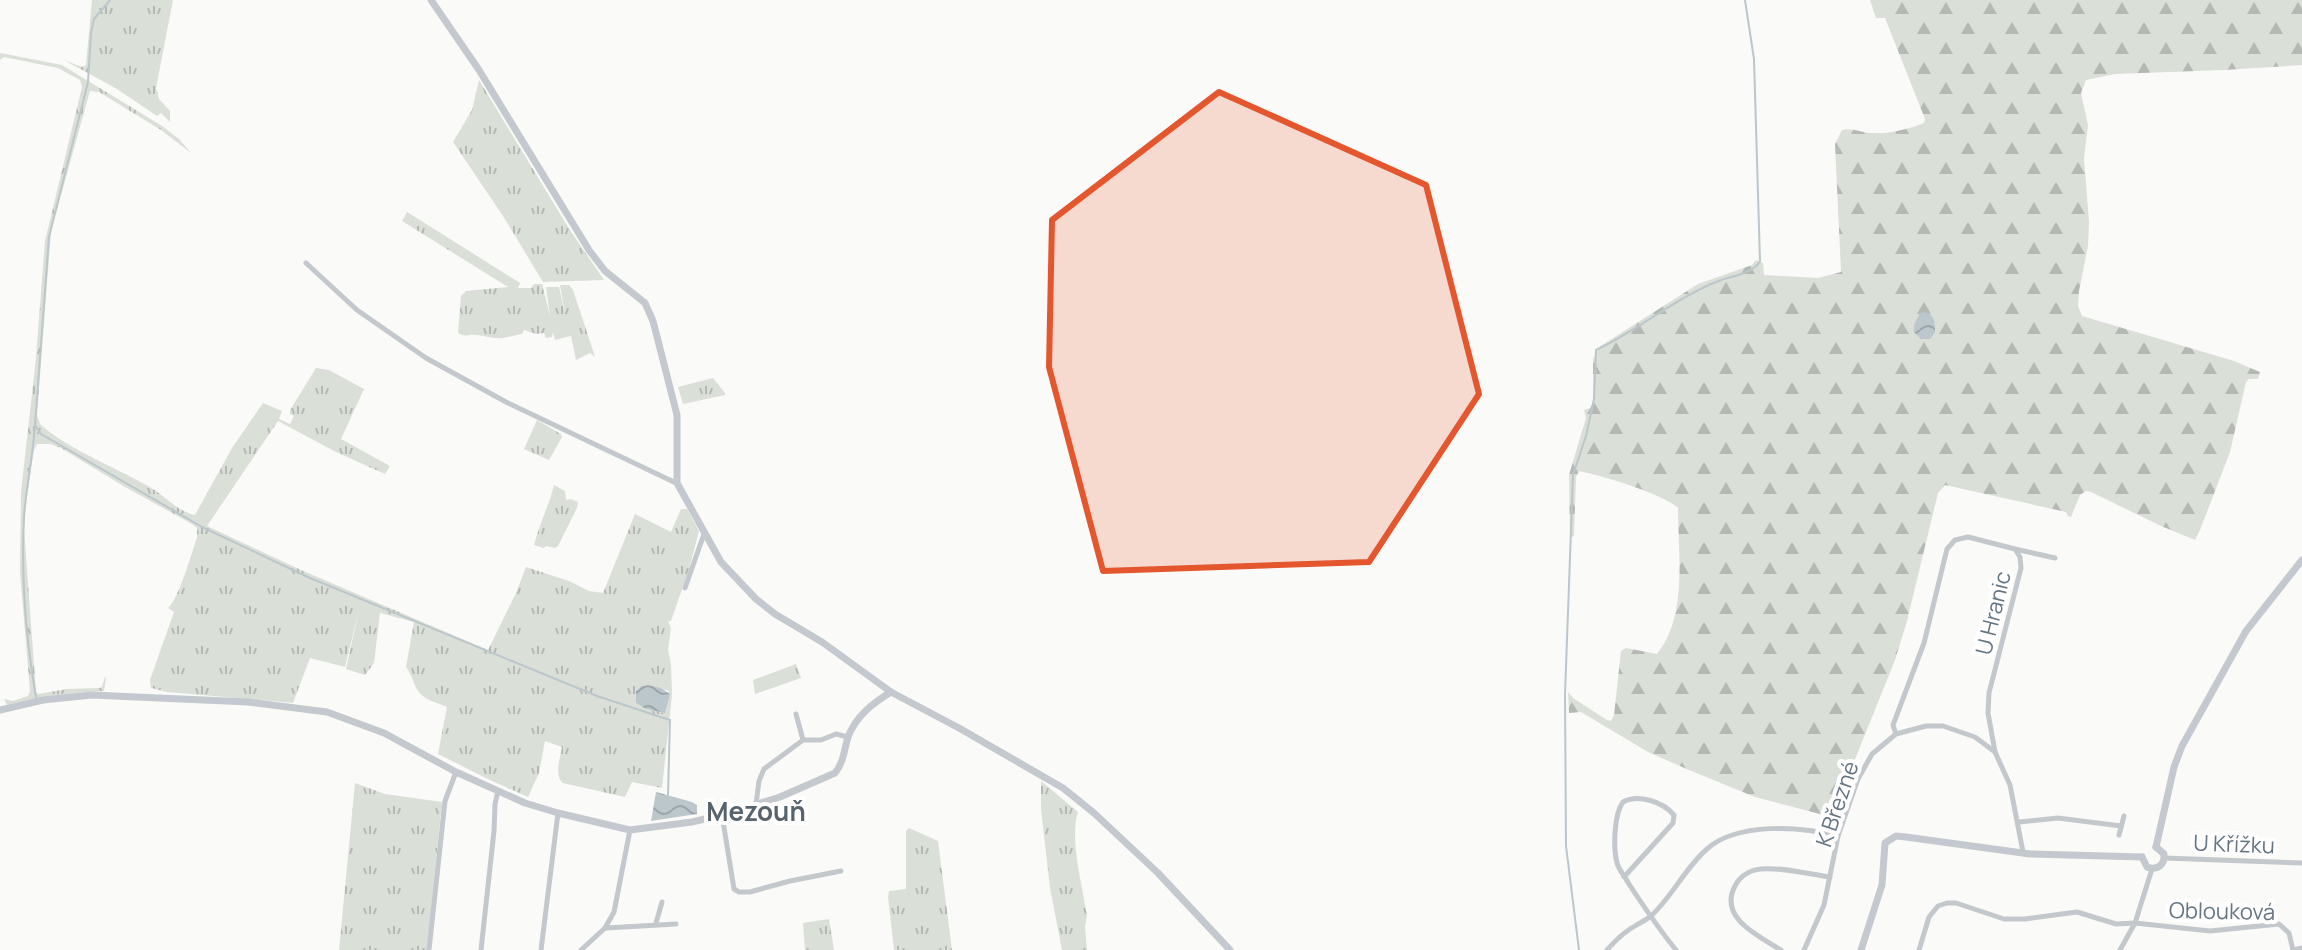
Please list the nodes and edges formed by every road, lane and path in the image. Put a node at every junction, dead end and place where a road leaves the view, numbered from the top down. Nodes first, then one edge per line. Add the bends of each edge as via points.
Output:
1 (431, 0) edge
2 (306, 263) dead end
3 (677, 483) junction
4 (704, 533) junction
5 (2015, 549) junction
6 (2055, 558) dead end
7 (2302, 560) edge
8 (685, 588) dead end
9 (891, 692) junction
10 (0, 710) edge
11 (796, 714) dead end
12 (1896, 734) junction
13 (848, 737) junction
14 (803, 740) junction
15 (1995, 752) junction
16 (456, 772) junction
17 (498, 791) junction
18 (756, 805) junction
19 (558, 813) junction
20 (722, 815) junction
21 (2124, 816) dead end
22 (2019, 822) junction
23 (2121, 826) junction
24 (630, 830) junction
25 (2119, 835) dead end
26 (1838, 836) junction
27 (2156, 847) junction
28 (2023, 852) junction
29 (2142, 857) junction
30 (2164, 858) junction
31 (2302, 863) edge
32 (2152, 869) junction
33 (841, 871) dead end
34 (1624, 877) junction
35 (1830, 877) junction
36 (662, 902) dead end
37 (1651, 917) junction
38 (656, 923) junction
39 (2135, 923) junction
40 (676, 924) dead end
41 (605, 928) junction
42 (2302, 948) edge
43 (429, 950) edge
44 (481, 950) edge
45 (541, 950) edge
46 (581, 950) edge
47 (1230, 950) edge
48 (1607, 950) edge
49 (1676, 950) edge
50 (1781, 950) edge
51 (1804, 950) edge
52 (1861, 950) edge
53 (1919, 950) edge
54 (2120, 950) edge
55 (2293, 950) edge

1 - 3 street via 589,250 605,271 645,303 677,415
2 - 3 street via 357,310 426,358
3 - 4 street
4 - 8 street
4 - 9 street via 721,562 756,599
5 - 6 street
5 - 12 street, U Hranic via 1968,537 1947,549 1924,643 1893,725
5 - 15 street, U Hranic via 2020,575 1988,702
7 - 27 street via 2246,631 2182,746
9 - 13 street via 867,708
9 - 47 street via 1063,788 1158,873
10 - 16 street via 92,695 281,705 363,724
11 - 14 street
12 - 15 street via 1943,726 1975,737
12 - 26 street, K Březné via 1865,764
13 - 14 street
13 - 18 street via 835,773
14 - 18 street via 764,769
15 - 22 street, U Hranic
16 - 17 street
16 - 43 street via 445,801
17 - 19 street
17 - 44 street
18 - 20 street
19 - 24 street
19 - 45 street
20 - 24 street
20 - 33 street via 734,889 739,892
21 - 23 street
22 - 23 street via 2058,818
22 - 28 street, U Hranic
23 - 25 street
24 - 41 street via 614,912
26 - 35 street, K Březné
26 - 37 street via 1808,830 1746,830 1731,835 1706,849
27 - 29 street via 2147,848
27 - 30 street
28 - 29 street
28 - 52 street via 1890,838 1885,843 1882,885
29 - 32 street
30 - 31 street, U Křížku
30 - 32 street
32 - 39 street
34 - 34 street via 1616,859 1619,806 1637,797 1666,807 1674,815 1673,823
34 - 37 street
35 - 50 street via 1763,869 1745,875 1736,885 1732,909 1738,920
35 - 51 street, K Březné via 1821,916
36 - 38 street
37 - 48 street
37 - 49 street
38 - 40 street
38 - 41 street
39 - 53 street via 2106,922 2077,912 2004,919 1947,903 1929,917
39 - 54 street
39 - 55 street, Oblouková via 2210,931 2279,924 2289,933
41 - 46 street
42 - 55 street

